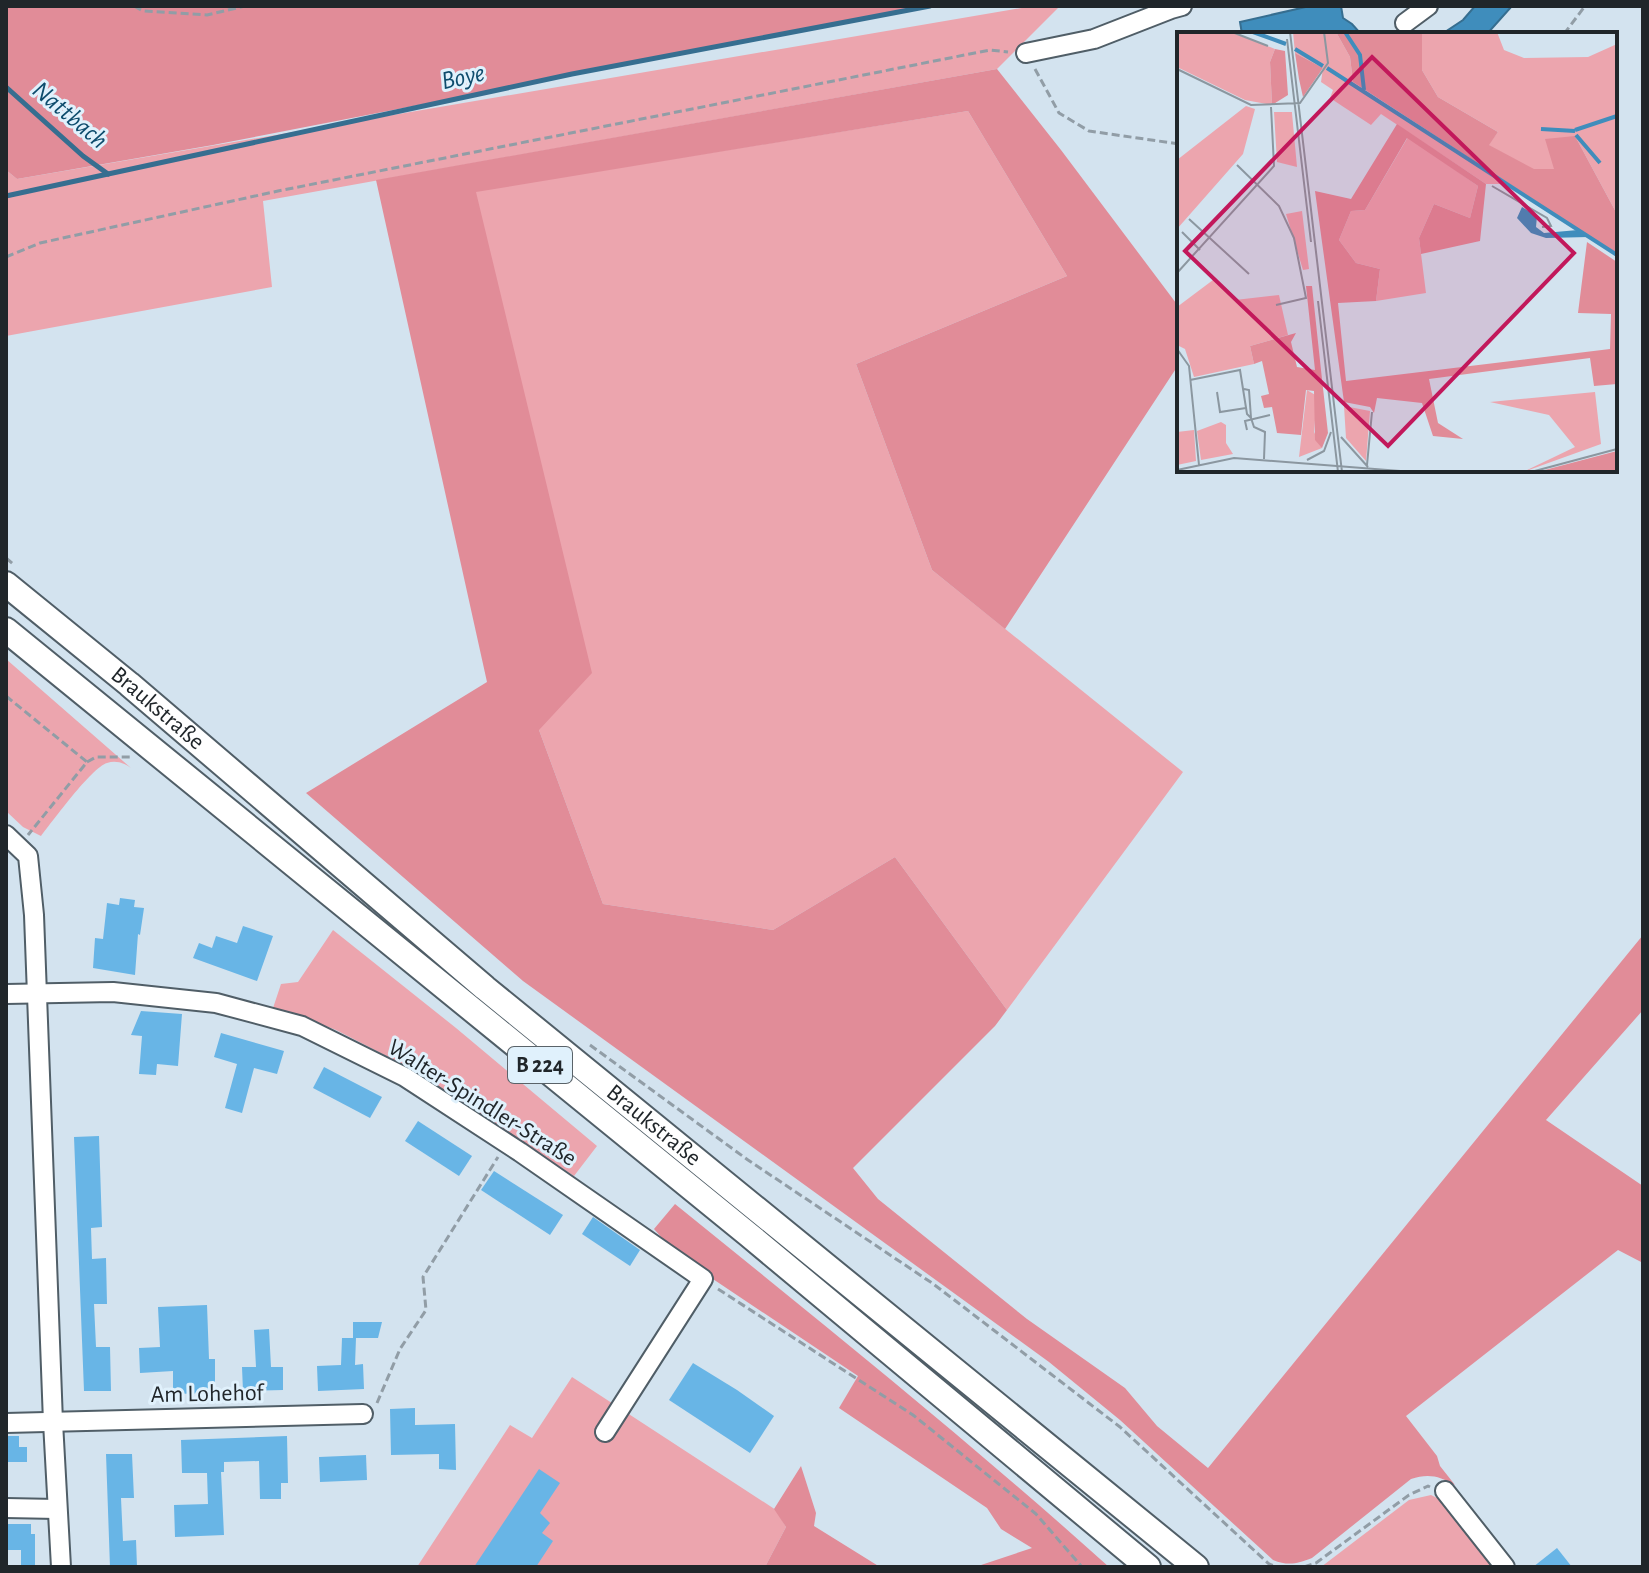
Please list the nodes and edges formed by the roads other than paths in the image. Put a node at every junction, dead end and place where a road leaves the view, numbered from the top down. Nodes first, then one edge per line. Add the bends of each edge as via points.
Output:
1 (1182, 6) edge
2 (1428, 6) edge
3 (1405, 23) dead end
4 (1026, 53) road end
5 (12, 576) edge
6 (6, 630) edge
7 (12, 841) edge
8 (36, 993) junction
9 (6, 994) edge
10 (363, 1414) road end
11 (53, 1422) junction
12 (6, 1423) edge
13 (605, 1432) dead end
14 (1445, 1491) road end
15 (6, 1508) edge
16 (57, 1509) junction
17 (61, 1567) edge
18 (1148, 1567) edge
19 (1196, 1567) edge
20 (1505, 1567) edge

1 - 4 street via 1094,39
2 - 3 street
5 - 19 main road, Braukstraße / B 224 via 129,684 485,988
6 - 18 main road, Braukstraße / B 224
7 - 8 street via 28,856
8 - 9 street, Walter-Spindler-Straße
8 - 11 street
8 - 13 street, Walter-Spindler-Straße via 113,992 216,1003 302,1026 405,1077 703,1279
10 - 11 street, Am Lohehof
11 - 12 street, Am Lohehof
11 - 16 street
14 - 20 street
15 - 16 street
16 - 17 street

